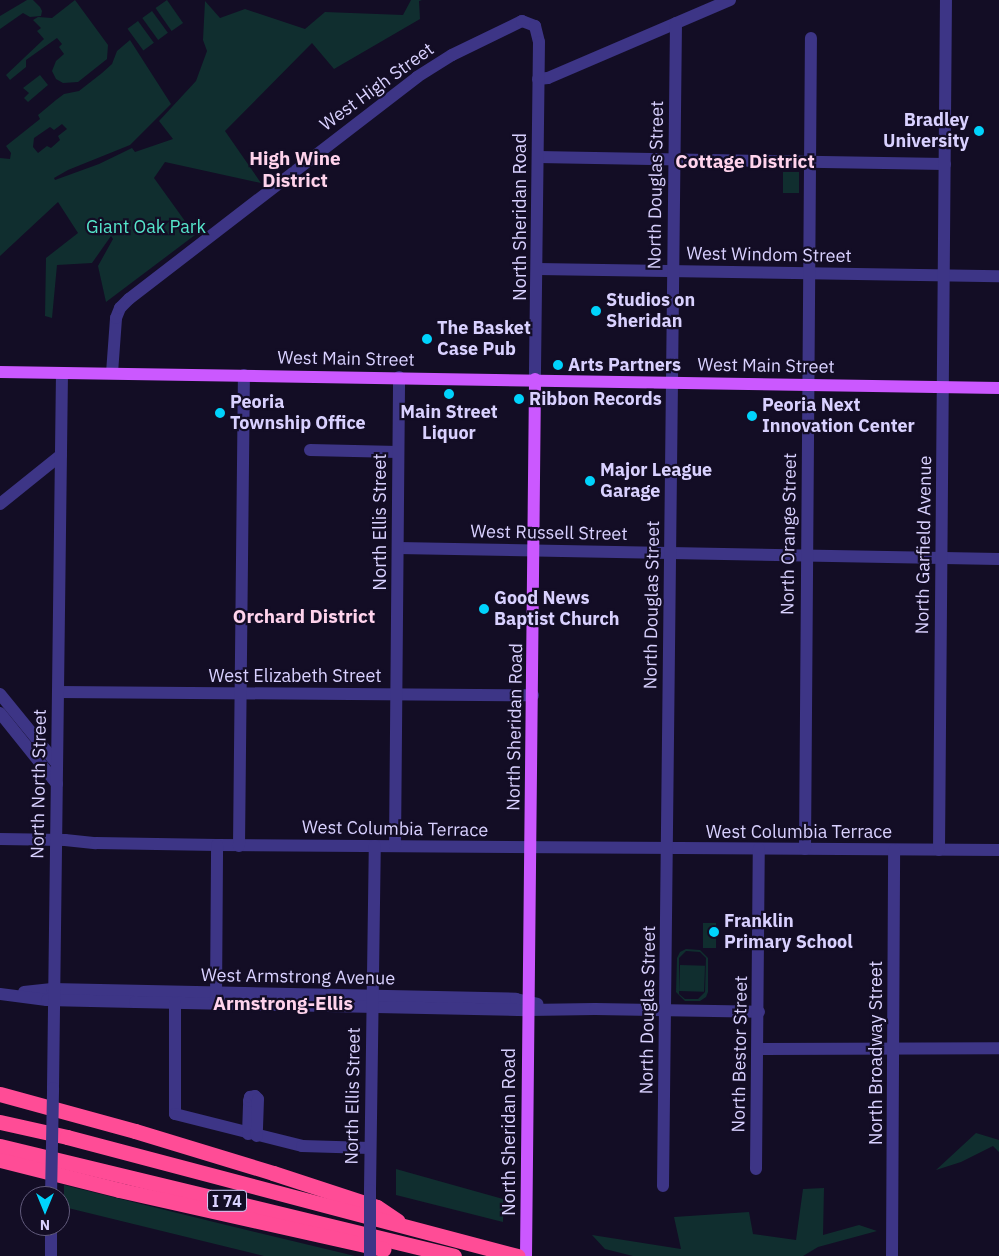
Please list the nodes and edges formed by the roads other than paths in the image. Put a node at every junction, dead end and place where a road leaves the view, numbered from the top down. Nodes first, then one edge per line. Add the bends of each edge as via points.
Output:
1 (730, 0) edge
2 (946, 0) edge
3 (529, 22) joint
4 (676, 23) junction
5 (811, 38) dead end
6 (538, 79) junction
7 (538, 157) junction
8 (674, 159) junction
9 (810, 161) junction
10 (945, 164) junction
11 (538, 269) junction
12 (672, 270) junction
13 (810, 274) junction
14 (944, 276) junction
15 (999, 276) edge
16 (0, 372) edge
17 (62, 373) junction
18 (112, 374) junction
19 (244, 375) junction
20 (399, 377) junction
21 (535, 379) junction
22 (672, 382) junction
23 (808, 385) junction
24 (943, 387) junction
25 (999, 388) edge
26 (310, 450) dead end
27 (398, 452) junction
28 (61, 455) junction
29 (0, 504) edge
30 (398, 548) junction
31 (534, 550) junction
32 (670, 552) junction
33 (806, 555) junction
34 (942, 558) junction
35 (999, 559) edge
36 (58, 692) junction
37 (240, 693) junction
38 (0, 694) edge
39 (396, 694) junction
40 (533, 695) junction
41 (0, 713) edge
42 (57, 764) junction
43 (57, 784) junction
44 (0, 838) edge
45 (56, 840) junction
46 (217, 845) junction
47 (238, 846) junction
48 (375, 846) junction
49 (395, 846) junction
50 (531, 848) junction
51 (667, 848) junction
52 (759, 849) junction
53 (805, 849) junction
54 (894, 850) junction
55 (939, 850) junction
56 (999, 850) edge
57 (0, 994) edge
58 (54, 995) junction
59 (216, 998) junction
60 (372, 1001) junction
61 (175, 1003) junction
62 (528, 1006) junction
63 (666, 1010) junction
64 (759, 1012) junction
65 (893, 1048) junction
66 (999, 1048) edge
67 (758, 1049) junction
68 (0, 1094) edge
69 (0, 1112) edge
70 (0, 1122) edge
71 (67, 1137) junction
72 (0, 1146) edge
73 (370, 1148) junction
74 (0, 1160) edge
75 (756, 1169) dead end
76 (52, 1186) edge
77 (664, 1186) dead end
78 (408, 1227) junction
79 (51, 1236) edge
80 (51, 1256) edge
81 (370, 1256) edge
82 (439, 1256) edge
83 (454, 1256) edge
84 (518, 1256) edge
85 (526, 1256) edge
86 (892, 1256) edge

1 - 4 street
2 - 10 street, North Garfield Avenue
3 - 6 street, North Sheridan Road via 535,26 539,36
3 - 18 street, West High Street via 513,23 417,77 129,299 116,318
4 - 6 street via 548,78
4 - 8 street, North Douglas Street
5 - 9 street, North Orange Street
6 - 7 street, North Sheridan Road
7 - 8 street
7 - 11 street, North Sheridan Road
8 - 9 street
8 - 12 street, North Douglas Street
9 - 10 street
9 - 13 street, North Orange Street
10 - 14 street, North Garfield Avenue
11 - 12 street, West Windom Street
11 - 21 street, North Sheridan Road
12 - 13 street, West Windom Street
12 - 22 street, North Douglas Street
13 - 14 street, West Windom Street
13 - 23 street, North Orange Street
14 - 15 street, West Windom Street
14 - 24 street, North Garfield Avenue
16 - 17 main road, West Main Street
17 - 18 main road, West Main Street
17 - 28 street, North North Street
18 - 19 main road, West Main Street
19 - 20 main road, West Main Street
19 - 37 street
20 - 21 main road, West Main Street
20 - 27 street, North Ellis Street
21 - 22 main road, West Main Street
21 - 31 main road, North Sheridan Road
22 - 23 main road, West Main Street
22 - 32 street, North Douglas Street
23 - 24 main road, West Main Street
23 - 33 street, North Orange Street
24 - 25 main road, West Main Street
24 - 34 street, North Garfield Avenue
26 - 27 street
27 - 30 street, North Ellis Street
28 - 29 street
28 - 36 street, North North Street
30 - 31 street, West Russell Street
30 - 39 street, North Ellis Street
31 - 32 street, West Russell Street
31 - 40 main road, North Sheridan Road
32 - 33 street, West Russell Street
32 - 51 street, North Douglas Street
33 - 34 street, West Russell Street
33 - 53 street, North Orange Street
34 - 35 street, West Russell Street
34 - 55 street, North Garfield Avenue
36 - 37 street, West Elizabeth Street
36 - 42 street, North North Street
37 - 39 street, West Elizabeth Street
37 - 47 street
38 - 42 street
39 - 40 street, West Elizabeth Street
39 - 49 street, North Ellis Street
40 - 50 main road, North Sheridan Road
41 - 43 street
42 - 43 street, North North Street
43 - 45 street, North North Street
44 - 45 street, West Columbia Terrace
45 - 46 street, West Columbia Terrace via 96,844
45 - 58 street, North North Street
46 - 47 street, West Columbia Terrace
46 - 59 street
47 - 48 street, West Columbia Terrace
48 - 49 street, West Columbia Terrace
48 - 60 street, North Ellis Street
49 - 50 street, West Columbia Terrace
50 - 51 street, West Columbia Terrace
50 - 62 main road, North Sheridan Road
51 - 52 street, West Columbia Terrace
51 - 63 street, North Douglas Street
52 - 53 street, West Columbia Terrace
52 - 64 street, North Bestor Street
53 - 54 street, West Columbia Terrace
54 - 55 street, West Columbia Terrace
54 - 65 street, North Broadway Street
55 - 56 street, West Columbia Terrace
57 - 58 street, West Armstrong Avenue
58 - 59 street, West Armstrong Avenue
58 - 61 street, West Armstrong Avenue
58 - 76 street, North North Street, bridge
59 - 60 street, West Armstrong Avenue
59 - 61 street, West Armstrong Avenue
60 - 62 street, West Armstrong Avenue via 516,999
60 - 73 street, North Ellis Street
61 - 73 street via 175,1114 302,1146
62 - 63 street, West Armstrong Avenue
62 - 85 main road, North Sheridan Road
63 - 64 street, West Armstrong Avenue
63 - 77 street, North Douglas Street
64 - 67 street, North Bestor Street
65 - 66 street
65 - 67 street
65 - 86 street, North Broadway Street
67 - 75 street, North Bestor Street
68 - 78 highway via 166,1140 326,1190 376,1207
69 - 71 highway
70 - 71 highway, I 74
71 - 78 highway, I 74
72 - 83 highway, I 74
73 - 81 street, North Ellis Street, bridge
74 - 82 highway via 396,1252
78 - 84 highway, I 74
79 - 80 street

